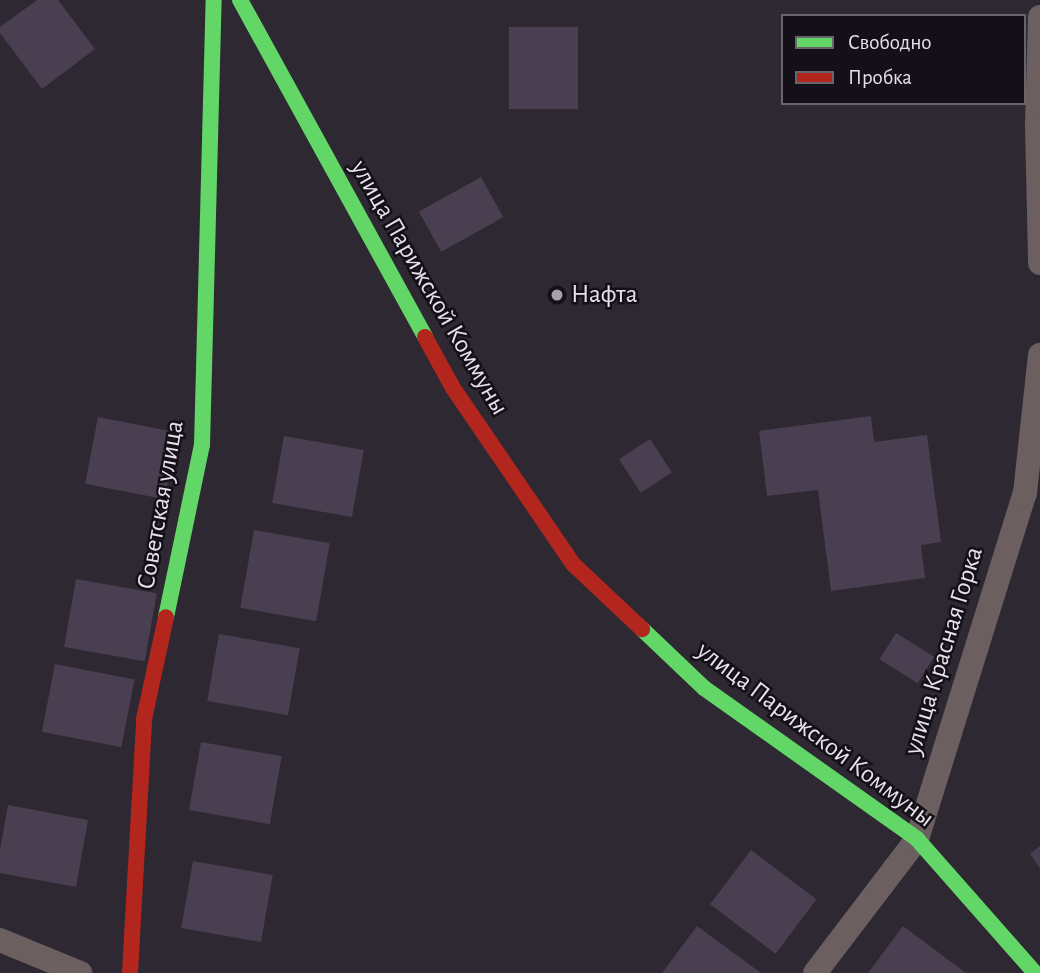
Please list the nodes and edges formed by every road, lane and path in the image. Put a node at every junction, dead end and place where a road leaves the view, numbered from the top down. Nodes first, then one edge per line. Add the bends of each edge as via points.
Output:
1 (214, 0) edge
2 (240, 0) edge
3 (1040, 17) edge
4 (1040, 263) edge
5 (1040, 355) edge
6 (917, 839) junction
7 (0, 940) edge
8 (80, 973) edge
9 (130, 973) edge
10 (815, 973) edge
11 (1035, 973) edge

1 - 9 main road, Советская улица via 202,445 144,719
2 - 6 main road, улица Парижской Коммуны via 453,388 573,564 704,688
3 - 4 street
5 - 6 street, улица Красная Горка via 1025,493
6 - 10 street, улица Красная Горка
6 - 11 main road, улица Парижской Коммуны
7 - 8 street

